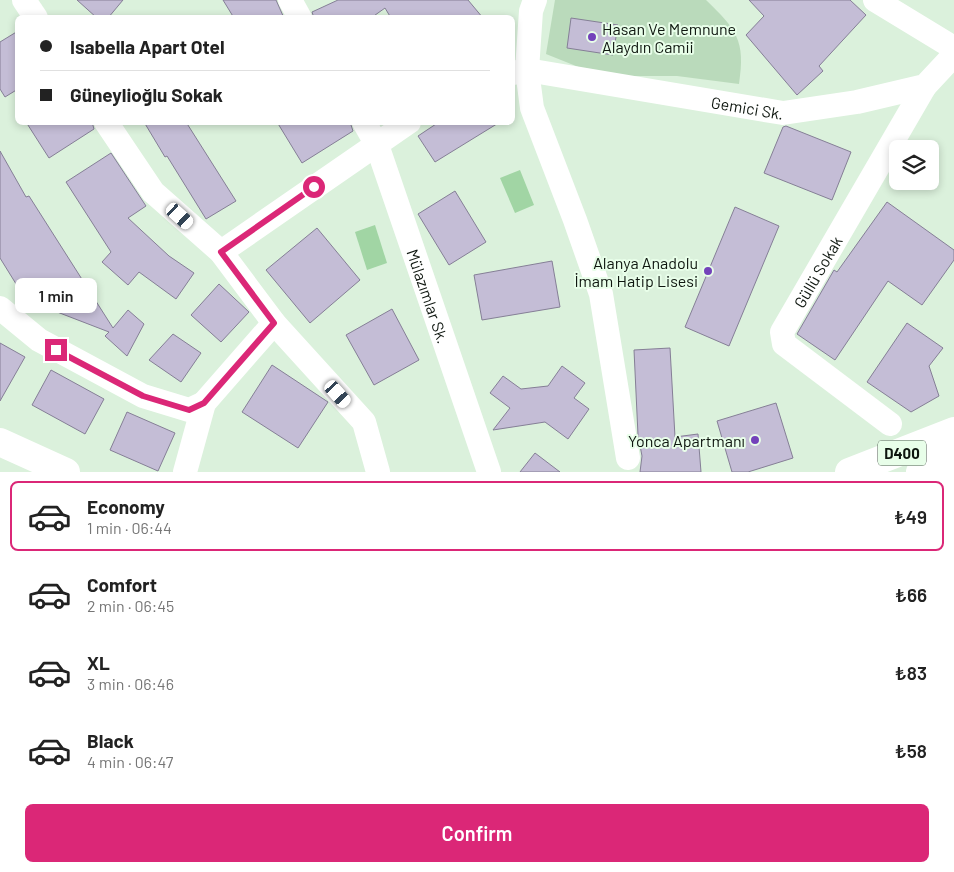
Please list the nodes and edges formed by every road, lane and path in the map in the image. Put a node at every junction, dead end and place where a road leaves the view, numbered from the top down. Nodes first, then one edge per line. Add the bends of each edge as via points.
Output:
1 (24, 0) edge
2 (290, 0) edge
3 (535, 0) edge
4 (876, 0) edge
5 (34, 15) edge
6 (298, 15) edge
7 (954, 48) edge
8 (954, 55) edge
9 (520, 71) edge
10 (925, 86) junction
11 (108, 125) edge
12 (366, 125) edge
13 (405, 125) edge
14 (377, 144) junction
15 (221, 252) junction
16 (0, 308) edge
17 (274, 323) junction
18 (204, 403) junction
19 (890, 424) dead end
20 (954, 431) edge
21 (0, 442) edge
22 (954, 457) edge
23 (628, 458) dead end
24 (66, 472) edge
25 (185, 472) edge
26 (378, 472) edge
27 (489, 472) edge
28 (849, 472) edge
29 (920, 472) edge

1 - 5 street
2 - 6 street
3 - 9 street
4 - 7 street
8 - 10 street
9 - 10 street, Gemici Sk. via 783,113 857,102
9 - 23 street via 601,294
10 - 19 street, Güllü Sokak via 782,332 784,344
11 - 15 street via 153,192
12 - 14 street, Mülazımlar Sk.
13 - 14 street
14 - 15 street
14 - 27 street, Mülazımlar Sk.
15 - 17 street
16 - 18 street via 39,340 143,396 189,410
17 - 18 street
17 - 26 street via 364,422
18 - 25 street
20 - 28 highway, D400
21 - 24 highway
22 - 29 highway

